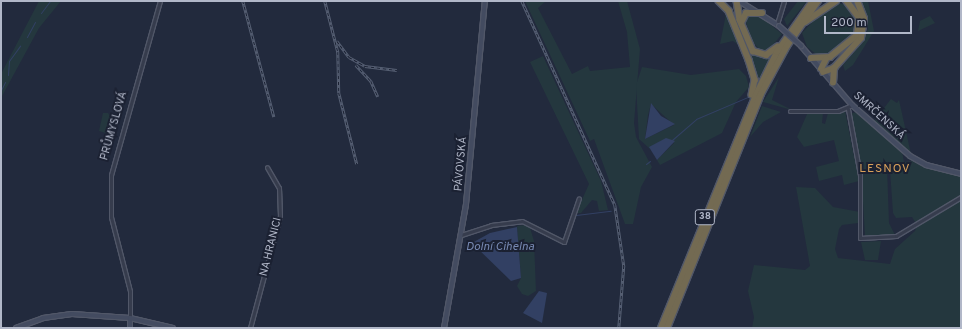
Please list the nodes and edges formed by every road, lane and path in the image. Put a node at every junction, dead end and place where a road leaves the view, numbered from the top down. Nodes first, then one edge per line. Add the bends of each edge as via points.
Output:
1 (160, 1) edge
2 (485, 1) edge
3 (719, 1) edge
4 (737, 1) edge
5 (784, 1) edge
6 (813, 1) edge
7 (818, 1) edge
8 (836, 1) edge
9 (846, 1) edge
10 (857, 1) edge
11 (807, 9) junction
12 (729, 11) junction
13 (762, 13) junction
14 (741, 23) junction
15 (778, 25) junction
16 (800, 26) junction
17 (811, 58) junction
18 (826, 60) junction
19 (834, 68) junction
20 (822, 71) junction
21 (833, 83) junction
22 (757, 93) junction
23 (852, 106) junction
24 (751, 107) junction
25 (848, 109) junction
26 (790, 111) dead end
27 (267, 167) dead end
28 (961, 174) edge
29 (961, 197) edge
30 (579, 198) dead end
31 (461, 235) junction
32 (130, 318) junction
33 (16, 328) edge
34 (130, 328) edge
35 (173, 328) edge
36 (250, 328) edge
37 (444, 328) edge
38 (661, 328) edge
39 (667, 328) edge

1 - 32 street, PRŮMYSLOVÁ via 111,176 111,217 130,291
2 - 31 street, PÁVOVSKÁ
3 - 12 highway
4 - 12 highway
4 - 13 street, SMRČENSKÁ
4 - 14 highway
5 - 15 street
6 - 11 highway
7 - 16 highway
8 - 16 highway
9 - 18 highway via 857,12 859,30 852,41
10 - 19 highway via 864,29 861,38
11 - 14 highway via 774,51 766,56 753,51
11 - 22 highway via 777,52
12 - 22 highway via 754,74
13 - 14 highway via 746,13
13 - 15 street, SMRČENSKÁ
15 - 17 street, SMRČENSKÁ, bridge
16 - 22 highway
17 - 18 highway
17 - 20 street, SMRČENSKÁ
18 - 20 highway
19 - 20 highway
19 - 21 highway
20 - 21 street, SMRČENSKÁ
21 - 23 street, SMRČENSKÁ
22 - 24 highway
23 - 25 street
23 - 28 street, SMRČENSKÁ via 918,162
24 - 38 highway, 38
24 - 39 highway, 38
25 - 26 street
25 - 29 street via 862,194 860,238 896,236
27 - 36 street, NA HRANICI via 279,188 281,205 277,233
30 - 31 street via 564,242 522,221 491,225
31 - 37 street, PÁVOVSKÁ
32 - 33 street via 89,314 52,316
32 - 34 street, PRŮMYSLOVÁ
32 - 35 street

